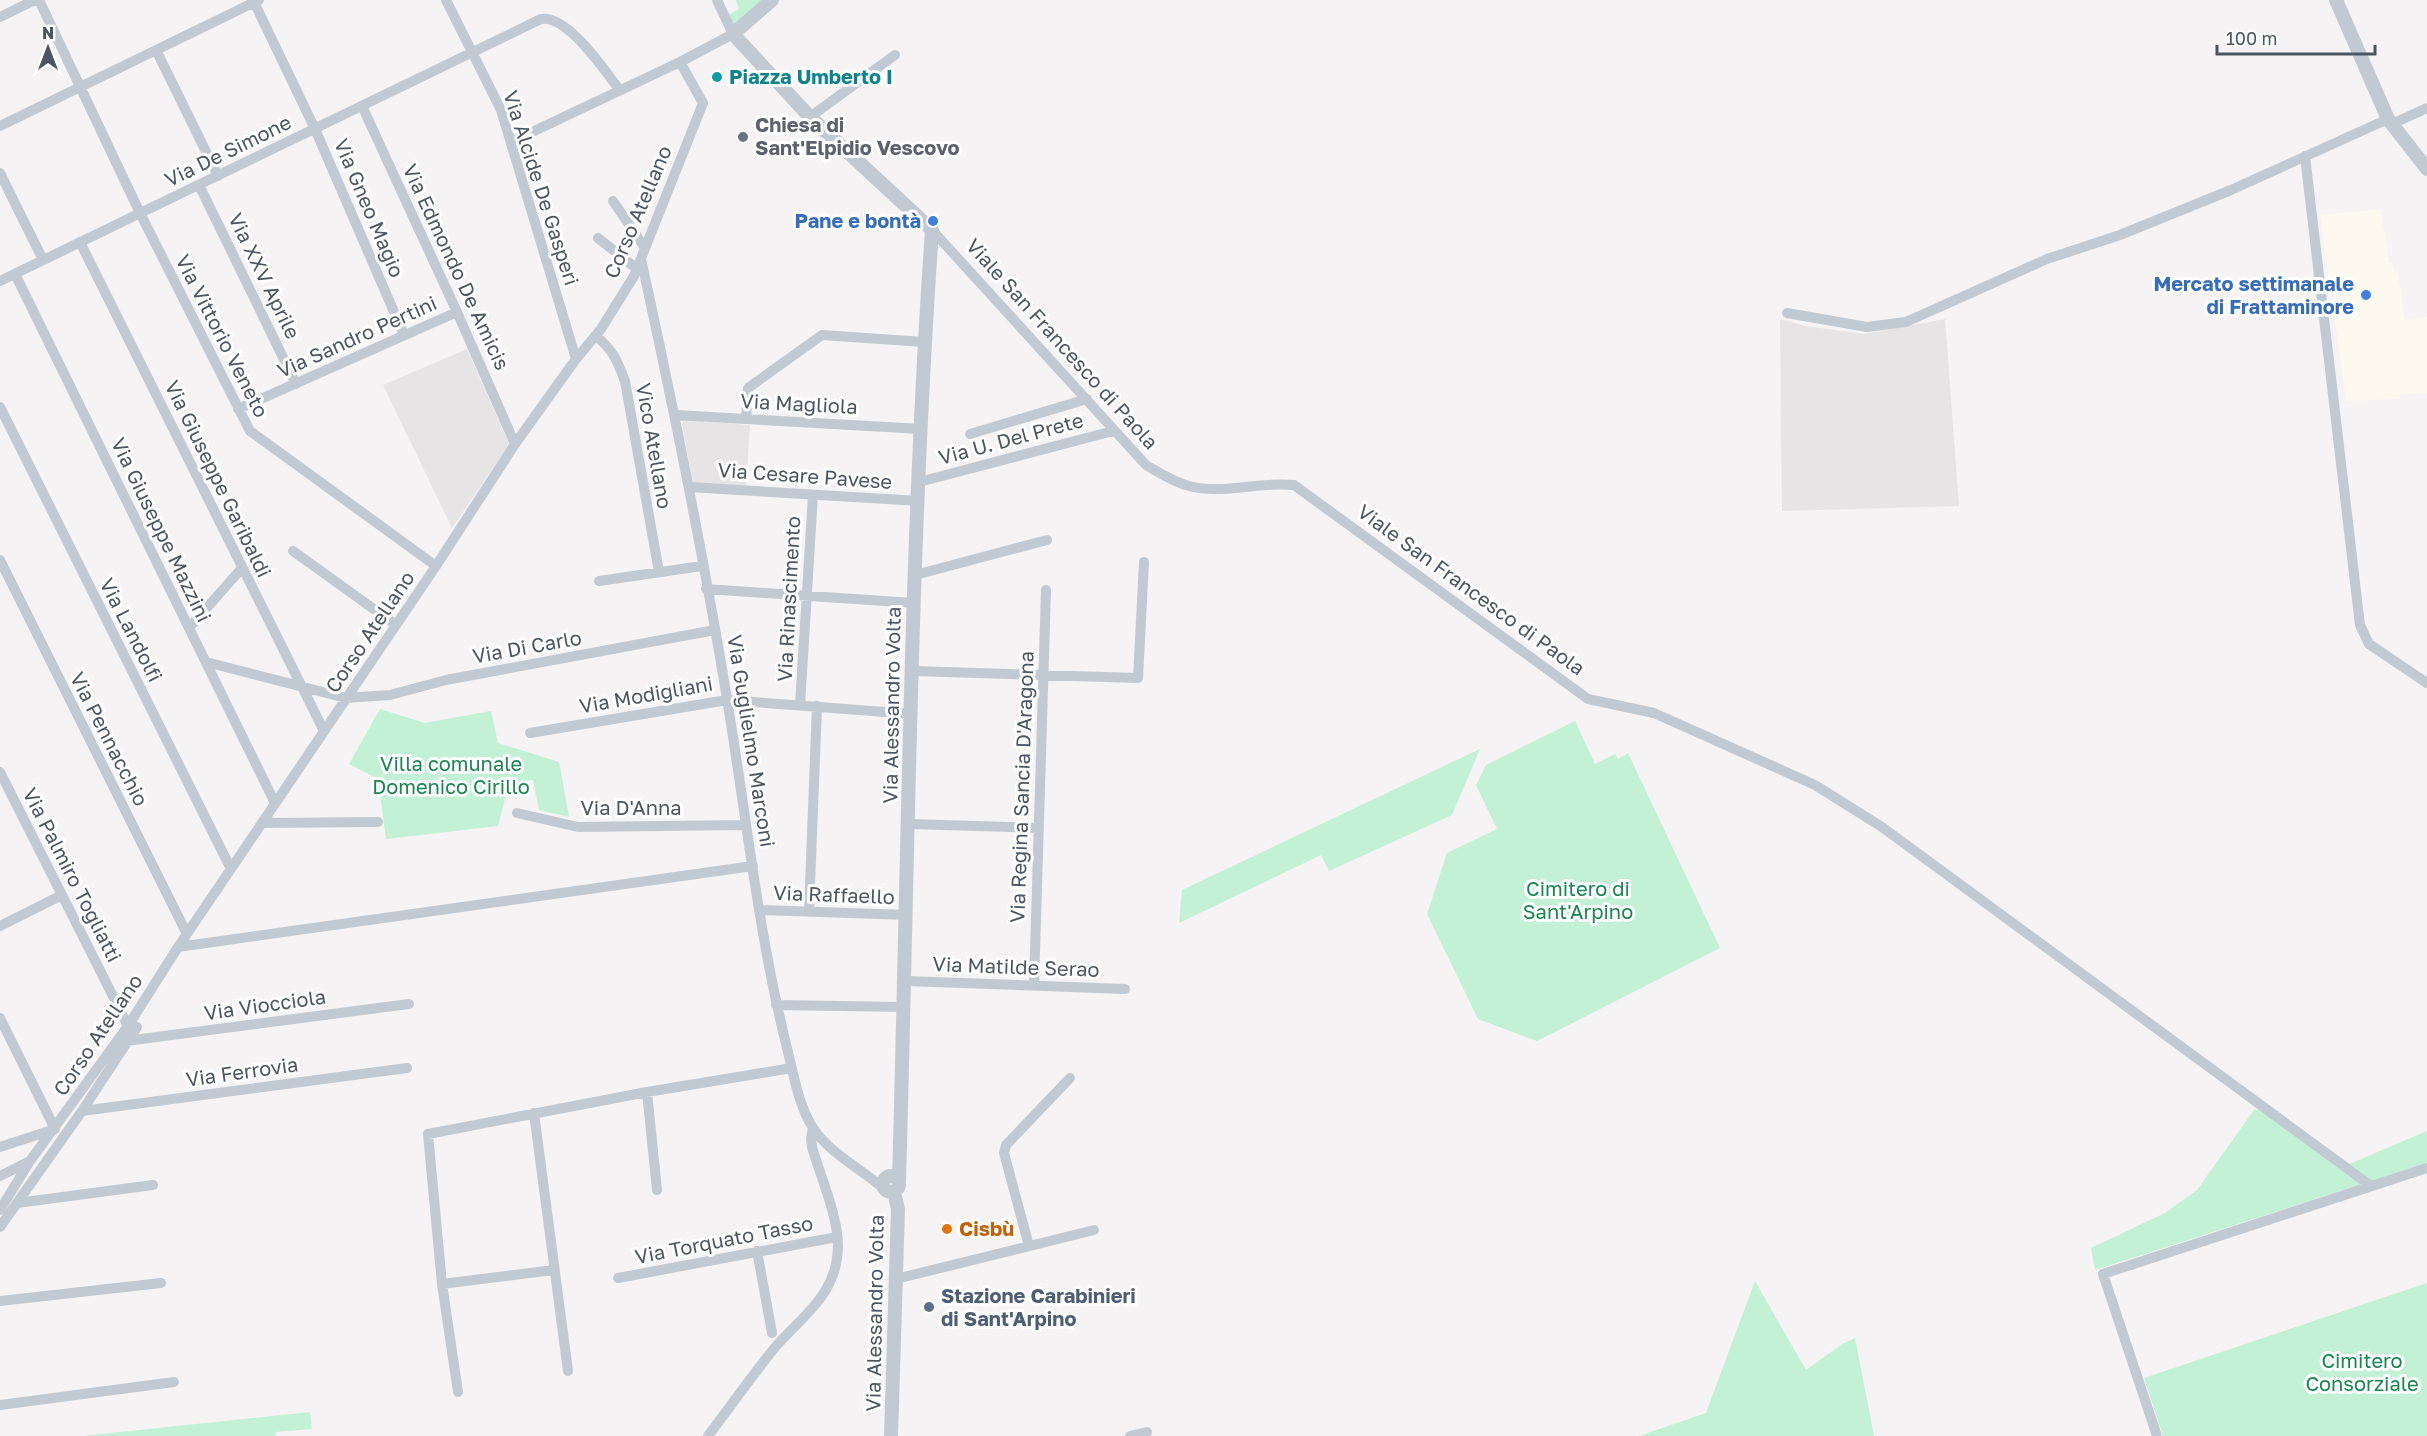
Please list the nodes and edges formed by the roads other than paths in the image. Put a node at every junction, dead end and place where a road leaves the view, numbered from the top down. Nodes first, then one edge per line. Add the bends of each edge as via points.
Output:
1 (37, 0) edge
2 (446, 0) edge
3 (717, 0) edge
4 (772, 0) edge
5 (2336, 0) edge
6 (256, 1) edge
7 (0, 17) edge
8 (733, 34) junction
9 (156, 50) junction
10 (473, 53) junction
11 (896, 55) dead end
12 (680, 62) junction
13 (80, 87) junction
14 (619, 89) junction
15 (362, 106) junction
16 (2427, 108) edge
17 (810, 117) junction
18 (2390, 122) junction
19 (0, 126) edge
20 (315, 129) junction
21 (511, 142) junction
22 (2305, 156) junction
23 (2427, 169) edge
24 (0, 173) edge
25 (218, 176) junction
26 (199, 185) junction
27 (613, 201) dead end
28 (140, 213) junction
29 (932, 230) junction
30 (598, 238) dead end
31 (80, 242) junction
32 (645, 248) junction
33 (43, 260) junction
34 (639, 264) junction
35 (15, 274) junction
36 (0, 281) edge
37 (646, 285) junction
38 (624, 291) junction
39 (457, 312) junction
40 (1787, 314) dead end
41 (404, 335) junction
42 (596, 336) junction
43 (924, 342) junction
44 (576, 359) junction
45 (296, 384) junction
46 (1086, 399) junction
47 (0, 407) edge
48 (238, 409) junction
49 (676, 415) junction
50 (746, 419) junction
51 (921, 429) junction
52 (1113, 431) junction
53 (970, 434) dead end
54 (515, 444) junction
55 (919, 482) junction
56 (688, 487) junction
57 (813, 495) junction
58 (919, 501) junction
59 (1047, 540) dead end
60 (293, 551) dead end
61 (0, 560) edge
62 (1144, 562) dead end
63 (436, 566) junction
64 (702, 566) junction
65 (242, 568) junction
66 (659, 572) junction
67 (915, 574) junction
68 (599, 581) dead end
69 (706, 589) junction
70 (1046, 590) dead end
71 (808, 596) junction
72 (914, 603) junction
73 (396, 625) junction
74 (189, 628) junction
75 (715, 630) junction
76 (206, 662) junction
77 (913, 671) junction
78 (1043, 675) junction
79 (2427, 682) edge
80 (301, 686) junction
81 (346, 698) junction
82 (727, 700) junction
83 (800, 705) junction
84 (817, 706) junction
85 (912, 714) junction
86 (324, 731) junction
87 (530, 733) dead end
88 (0, 772) edge
89 (275, 803) junction
90 (517, 813) dead end
91 (378, 822) dead end
92 (262, 823) junction
93 (909, 824) junction
94 (746, 825) junction
95 (1039, 828) junction
96 (753, 866) junction
97 (231, 869) junction
98 (62, 895) junction
99 (760, 910) junction
100 (809, 911) junction
101 (907, 915) junction
102 (0, 926) edge
103 (187, 934) junction
104 (178, 947) junction
105 (905, 981) junction
106 (1034, 986) junction
107 (1125, 989) dead end
108 (409, 1004) dead end
109 (776, 1005) junction
110 (904, 1007) junction
111 (0, 1018) edge
112 (128, 1026) junction
113 (126, 1041) junction
114 (407, 1068) dead end
115 (792, 1068) junction
116 (1070, 1078) dead end
117 (647, 1092) junction
118 (82, 1111) junction
119 (534, 1113) junction
120 (813, 1128) junction
121 (55, 1129) junction
122 (0, 1147) edge
123 (30, 1161) junction
124 (2427, 1168) edge
125 (0, 1176) edge
126 (153, 1185) dead end
127 (891, 1185) junction
128 (2371, 1186) junction
129 (657, 1190) dead end
130 (17, 1203) junction
131 (0, 1210) edge
132 (0, 1227) edge
133 (1094, 1230) dead end
134 (837, 1238) junction
135 (1029, 1246) junction
136 (757, 1251) junction
137 (554, 1270) junction
138 (618, 1278) dead end
139 (896, 1279) junction
140 (161, 1283) dead end
141 (442, 1284) junction
142 (0, 1301) edge
143 (772, 1332) dead end
144 (568, 1371) dead end
145 (174, 1382) dead end
146 (458, 1392) dead end
147 (0, 1405) edge
148 (1147, 1432) dead end
149 (708, 1436) edge
150 (891, 1436) edge
151 (1130, 1436) edge
152 (2157, 1436) edge

1 - 7 street
1 - 13 street, Via Vittorio Veneto
2 - 10 street, Via Alcide De Gasperi
3 - 8 street
4 - 8 street
5 - 18 street
6 - 9 street
6 - 20 street, Via Gneo Magio
8 - 12 street
8 - 17 street, Viale San Francesco di Paola
9 - 13 street
9 - 25 street
10 - 14 street, Via De Simone via 546,18 573,34
10 - 15 street, Via De Simone
10 - 21 street, Via Alcide De Gasperi via 501,110
11 - 17 street
12 - 14 street
12 - 32 street, Corso Atellano via 703,103
13 - 19 street
13 - 28 street, Via Vittorio Veneto
14 - 21 street
15 - 20 street, Via De Simone
15 - 39 street, Via Edmondo De Amicis
16 - 18 street
17 - 29 street, Viale San Francesco di Paola
18 - 22 street
18 - 23 street
20 - 25 street, Via De Simone
20 - 41 street, Via Gneo Magio
21 - 44 street, Via Alcide De Gasperi
22 - 40 street via 2131,230 2047,259 1906,322 1867,327
22 - 79 street via 2360,625 2369,645
24 - 33 street
25 - 26 street, Via De Simone
26 - 28 street, Via De Simone
26 - 45 street, Via XXV Aprile
27 - 32 street
28 - 31 street, Via De Simone
28 - 48 street, Via Vittorio Veneto
29 - 43 street, Via Alessandro Volta
29 - 46 street, Viale San Francesco di Paola
30 - 34 street
31 - 33 street, Via De Simone
31 - 65 street, Via Giuseppe Garibaldi
32 - 34 street, Corso Atellano
33 - 35 street, Via De Simone
34 - 37 street, Via Guglielmo Marconi
34 - 38 street, Corso Atellano
35 - 36 street, Via De Simone
35 - 74 street, Via Giuseppe Mazzini
37 - 38 street
37 - 49 street, Via Guglielmo Marconi
38 - 42 street, Corso Atellano
39 - 41 street, Via Sandro Pertini
39 - 54 street, Via Edmondo De Amicis
41 - 45 street, Via Sandro Pertini
42 - 44 street, Corso Atellano
42 - 66 street, Vico Atellano via 610,348 624,381
43 - 50 street via 822,335 748,388
43 - 51 street, Via Alessandro Volta
44 - 54 street, Corso Atellano
45 - 48 street, Via Sandro Pertini
46 - 52 street, Viale San Francesco di Paola
46 - 53 street
47 - 97 street, Via Landolfi
48 - 63 street, Via Vittorio Veneto via 250,431
49 - 50 street, Via Magliola
49 - 56 street, Via Guglielmo Marconi
50 - 51 street, Via Magliola
51 - 55 street, Via Alessandro Volta
52 - 55 street, Via U. Del Prete
52 - 128 street, Viale San Francesco di Paola via 1146,465 1190,486 1220,489 1294,485 1587,699 1654,713 1815,785 1882,827
54 - 63 street, Corso Atellano
55 - 58 street, Via Alessandro Volta
56 - 57 street, Via Cesare Pavese
56 - 64 street, Via Guglielmo Marconi
57 - 58 street, Via Cesare Pavese
57 - 71 street, Via Rinascimento
58 - 67 street, Via Alessandro Volta
59 - 67 street
60 - 73 street
61 - 103 street, Via Pennacchio
62 - 78 street via 1138,678
63 - 73 street, Corso Atellano
64 - 66 street
64 - 69 street, Via Guglielmo Marconi
65 - 74 street
65 - 80 street, Via Giuseppe Garibaldi
66 - 68 street
67 - 72 street, Via Alessandro Volta
69 - 71 street
69 - 75 street, Via Guglielmo Marconi
70 - 78 street, Via Regina Sancia D'Aragona
71 - 72 street
71 - 83 street, Via Rinascimento
72 - 77 street, Via Alessandro Volta
73 - 81 street, Corso Atellano
74 - 76 street, Via Giuseppe Mazzini
75 - 81 street, Via Di Carlo via 446,680 390,695
75 - 82 street, Via Guglielmo Marconi
76 - 80 street, Via Di Carlo
76 - 89 street, Via Giuseppe Mazzini
77 - 78 street
77 - 85 street, Via Alessandro Volta
78 - 95 street, Via Regina Sancia D'Aragona
80 - 81 street, Via Di Carlo
80 - 86 street, Via Giuseppe Garibaldi
81 - 86 street, Corso Atellano
82 - 83 street, Via Modigliani
82 - 87 street, Via Modigliani
82 - 94 street, Via Guglielmo Marconi
83 - 84 street, Via Modigliani
84 - 85 street, Via Modigliani
84 - 100 street
85 - 93 street, Via Alessandro Volta
86 - 89 street, Corso Atellano
88 - 98 street, Via Palmiro Togliatti
89 - 92 street, Corso Atellano
90 - 94 street, Via D'Anna via 578,827
91 - 92 street
92 - 97 street, Corso Atellano
93 - 95 street
93 - 101 street, Via Alessandro Volta
94 - 96 street, Via Guglielmo Marconi
95 - 106 street, Via Regina Sancia D'Aragona
96 - 99 street, Via Guglielmo Marconi
96 - 104 street
97 - 103 street, Corso Atellano
98 - 102 street
98 - 112 street, Via Palmiro Togliatti
99 - 100 street, Via Raffaello
99 - 109 street, Via Guglielmo Marconi
100 - 101 street, Via Raffaello
101 - 105 street, Via Alessandro Volta
103 - 104 street, Corso Atellano
104 - 112 street, Corso Atellano
105 - 106 street, Via Matilde Serao
105 - 110 street, Via Alessandro Volta
106 - 107 street, Via Matilde Serao
108 - 113 street, Via Viocciola
109 - 110 street
109 - 115 street, Via Guglielmo Marconi
110 - 127 street, Via Alessandro Volta
111 - 121 street
112 - 113 street via 137,1027
112 - 121 street, Corso Atellano
113 - 118 street
114 - 118 street, Via Ferrovia
115 - 117 street
115 - 120 street, Via Guglielmo Marconi
116 - 135 street via 1006,1144 1004,1153
117 - 119 street
117 - 129 street
118 - 130 street
119 - 137 street
119 - 141 street via 428,1134
120 - 127 street, Via Guglielmo Marconi via 870,1176
120 - 134 street via 812,1147
121 - 122 street
121 - 123 street, Corso Atellano
123 - 125 street
123 - 131 street, Corso Atellano
124 - 128 street
126 - 130 street
127 - 139 street, Via Alessandro Volta via 898,1209
128 - 152 street via 2103,1274
130 - 132 street
133 - 135 street
134 - 136 street, Via Torquato Tasso
134 - 149 street via 837,1258 818,1304 773,1349
135 - 139 street
136 - 138 street, Via Torquato Tasso
136 - 143 street
137 - 141 street
137 - 144 street
139 - 150 street, Via Alessandro Volta
140 - 142 street
141 - 146 street
145 - 147 street
148 - 151 street

